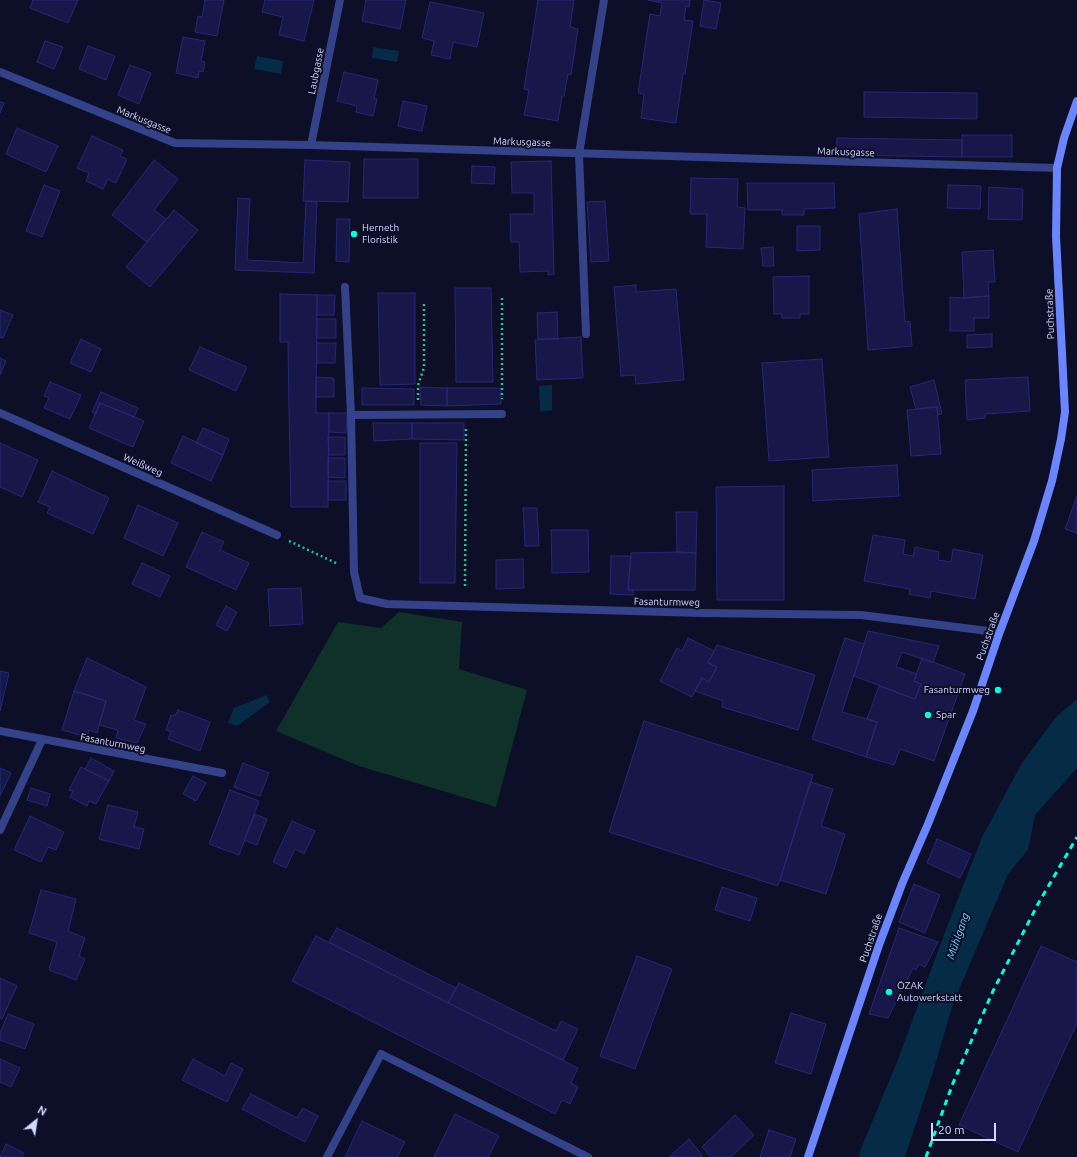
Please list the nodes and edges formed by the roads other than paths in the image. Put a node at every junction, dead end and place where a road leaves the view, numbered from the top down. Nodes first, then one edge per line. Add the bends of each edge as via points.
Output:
1 (340, 0) edge
2 (604, 0) edge
3 (0, 72) edge
4 (1077, 101) edge
5 (311, 145) junction
6 (579, 154) junction
7 (1058, 168) junction
8 (345, 286) dead end
9 (586, 334) dead end
10 (0, 413) edge
11 (351, 414) junction
12 (502, 414) road end
13 (277, 535) road end
14 (999, 634) junction
15 (0, 731) edge
16 (42, 740) junction
17 (222, 773) dead end
18 (0, 830) edge
19 (327, 1157) edge
20 (588, 1157) edge
21 (808, 1157) edge

1 - 5 street, Laubgasse
2 - 6 street
3 - 5 street, Markusgasse via 175,143
4 - 7 main road, Puchstraße via 1064,138
5 - 6 street, Markusgasse
6 - 7 street, Markusgasse
6 - 9 street
7 - 14 main road, Puchstraße via 1056,236 1065,412 1052,481 1034,541
8 - 11 street
10 - 13 street, Weißweg
11 - 12 street
11 - 14 street, Fasanturmweg via 354,572 360,598 387,604 861,615
14 - 21 main road, Puchstraße via 964,734 899,890
15 - 16 street, Fasanturmweg
16 - 17 street, Fasanturmweg
16 - 18 street
19 - 20 street via 381,1054

